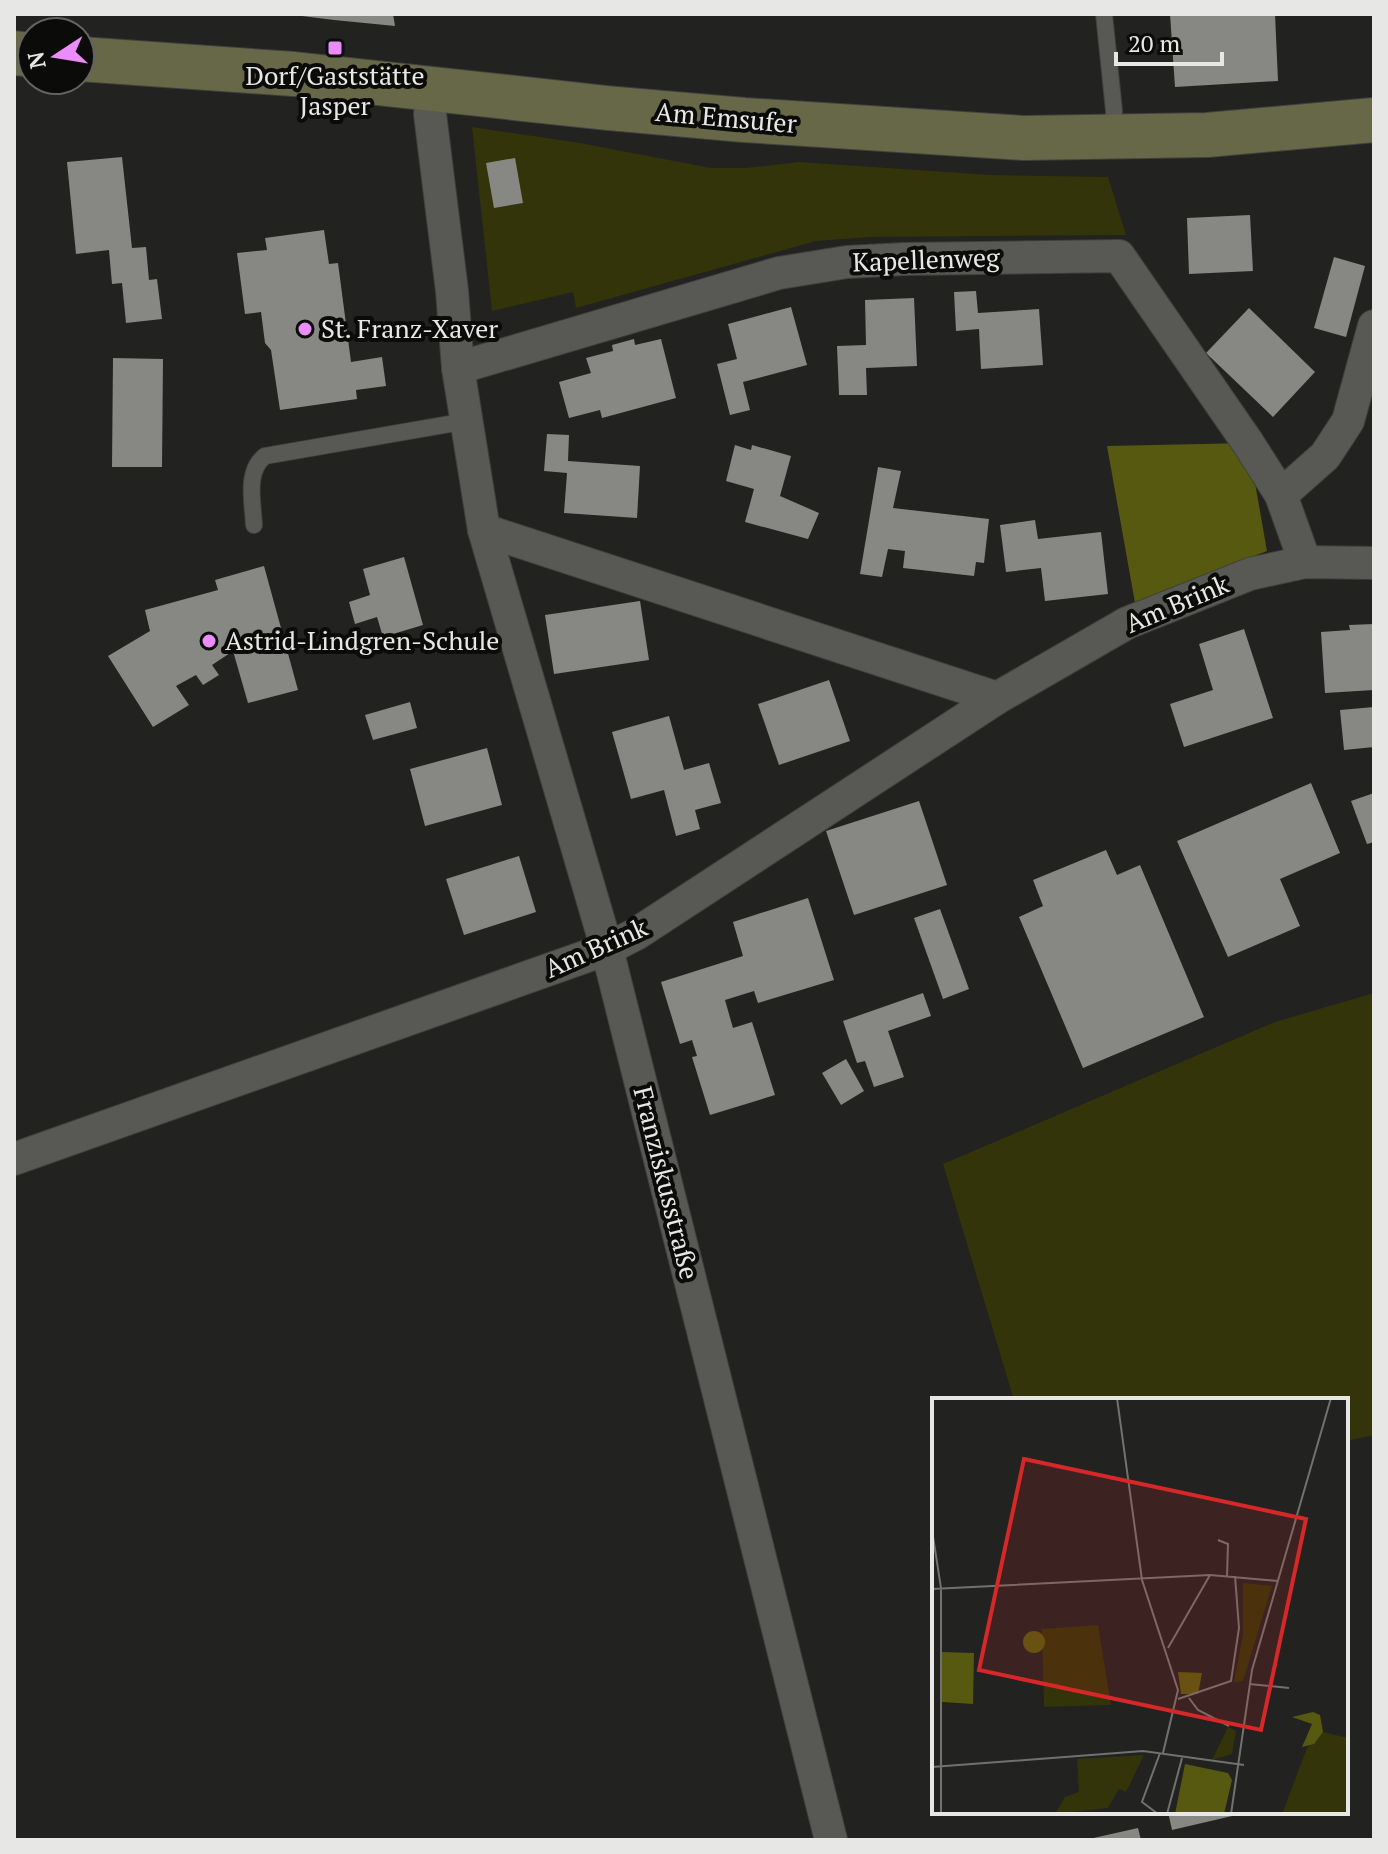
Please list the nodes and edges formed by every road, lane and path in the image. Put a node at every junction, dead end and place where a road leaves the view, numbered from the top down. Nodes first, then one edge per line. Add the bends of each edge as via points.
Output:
1 (1104, 14) edge
2 (96, 60) edge
3 (432, 90) junction
4 (1374, 120) edge
5 (1113, 138) junction
6 (1374, 326) edge
7 (458, 368) junction
8 (467, 421) junction
9 (1281, 495) junction
10 (254, 525) dead end
11 (484, 530) junction
12 (1305, 562) junction
13 (1374, 563) edge
14 (997, 698) junction
15 (607, 949) junction
16 (14, 1159) edge
17 (831, 1840) edge

1 - 5 lane
2 - 3 main road, Am Emsufer
3 - 5 main road, Am Emsufer via 820,126
3 - 7 street, Franziskusstraße via 430,114
4 - 5 main road, Am Emsufer
6 - 9 street via 1348,421 1325,456
7 - 8 street, Franziskusstraße
7 - 9 street, Kapellenweg via 779,273 905,259 1119,256
8 - 10 lane via 265,456 252,477
8 - 11 street, Franziskusstraße
9 - 12 street, Kapellenweg
11 - 14 street
11 - 15 street, Franziskusstraße
12 - 13 street, Am Brink
12 - 14 street, Am Brink via 1250,574 1127,623
14 - 15 street, Am Brink
15 - 16 street, Am Brink
15 - 17 street, Franziskusstraße

